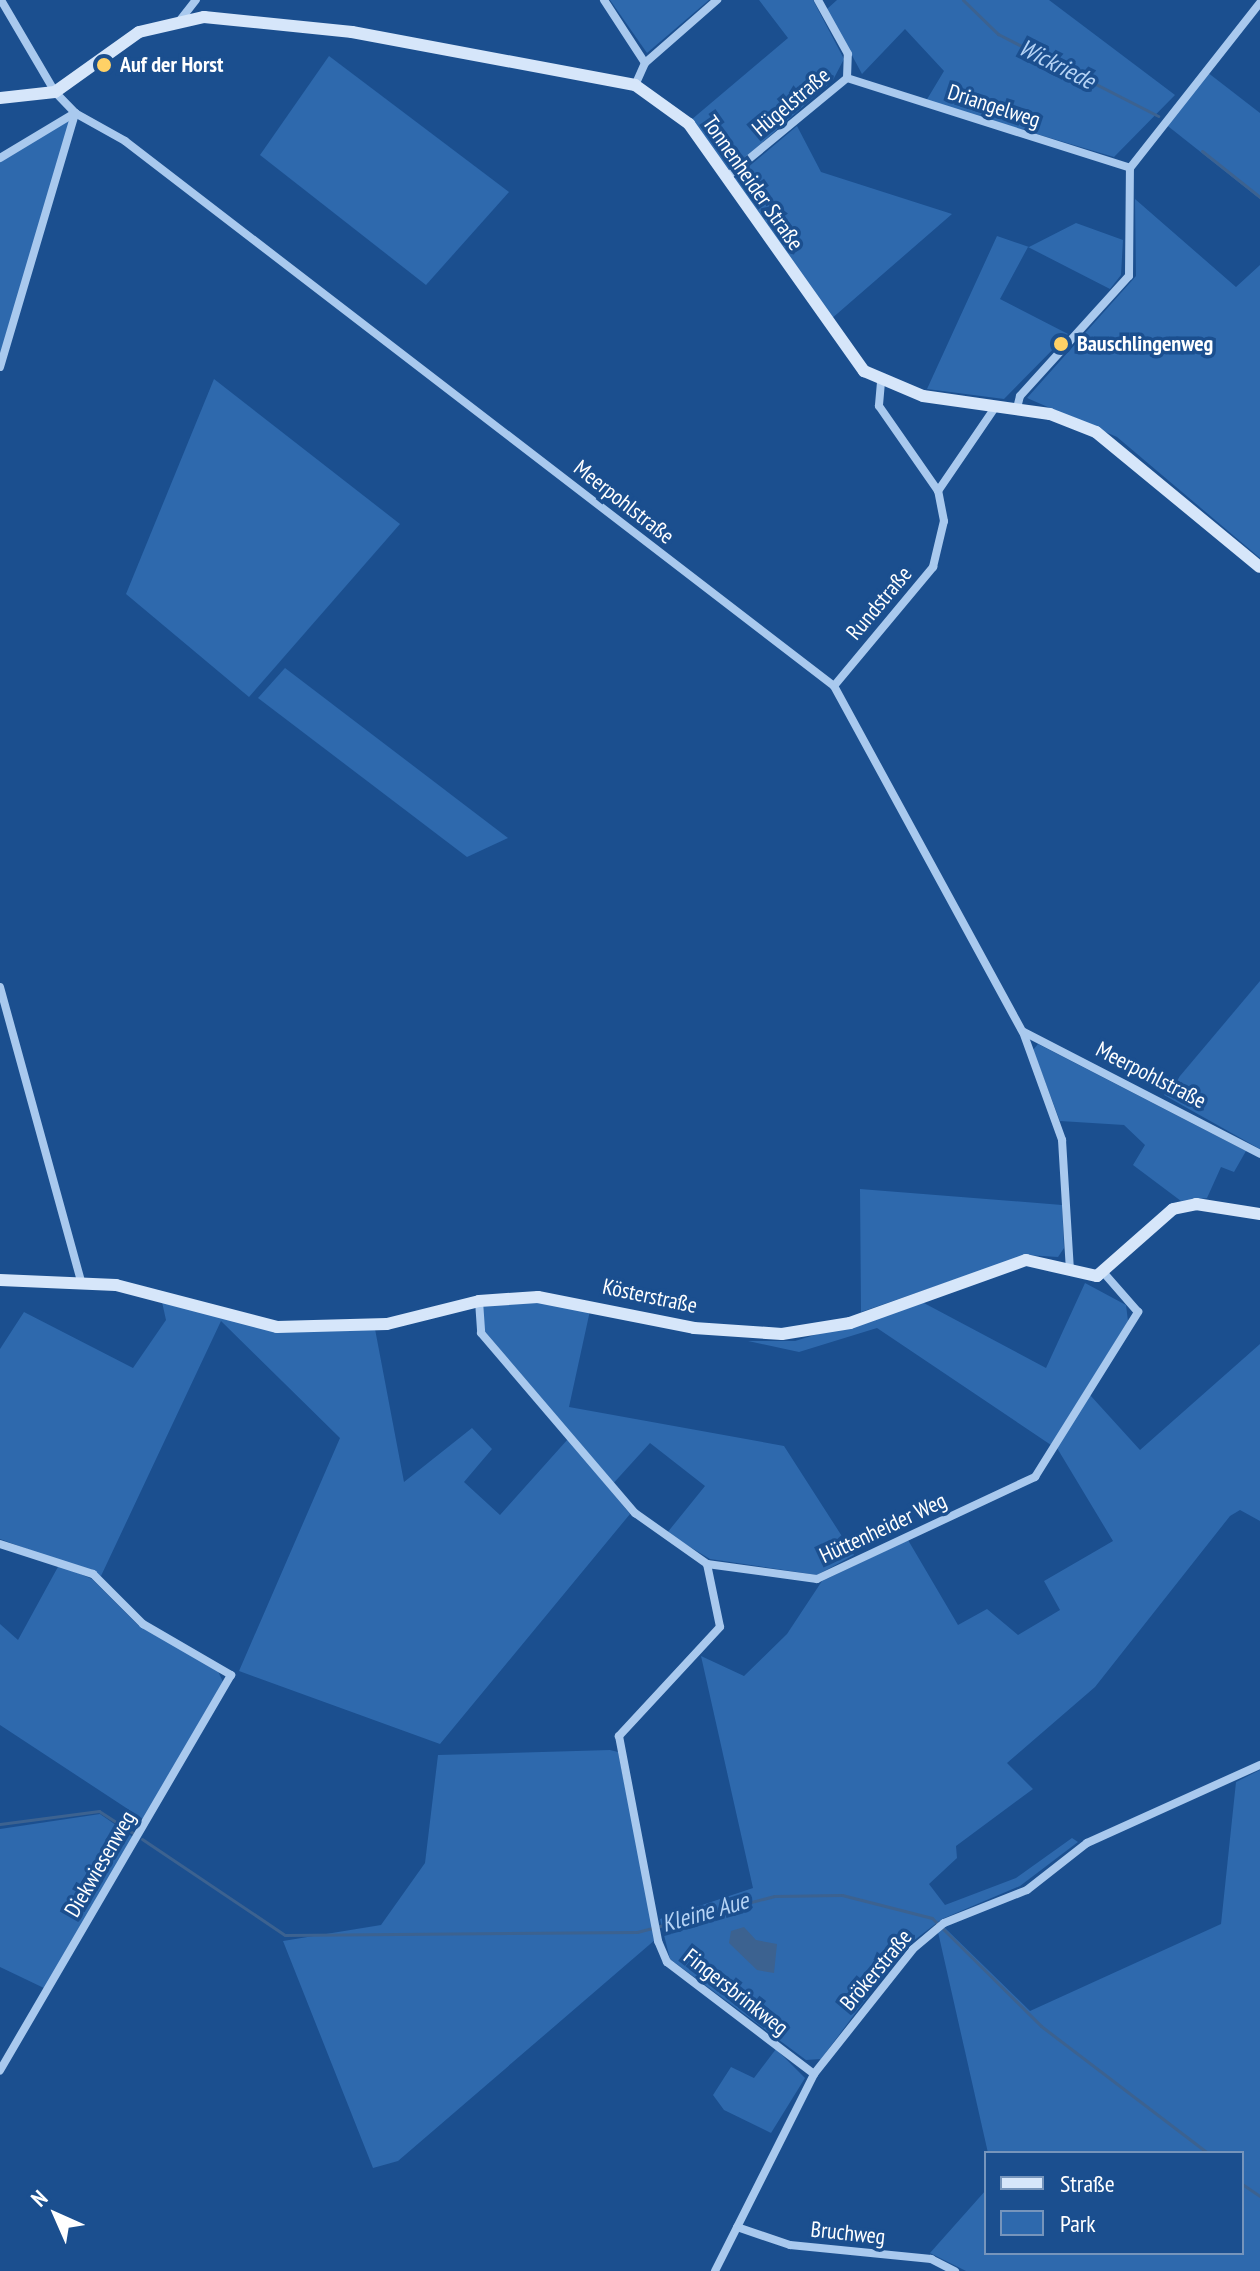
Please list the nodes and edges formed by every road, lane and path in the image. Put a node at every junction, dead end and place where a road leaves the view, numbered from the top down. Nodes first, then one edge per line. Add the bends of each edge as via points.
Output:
1 (1, 0) edge
2 (196, 0) edge
3 (604, 0) edge
4 (717, 0) edge
5 (818, 0) edge
6 (1258, 8) edge
7 (181, 19) junction
8 (645, 63) junction
9 (847, 78) junction
10 (635, 85) junction
11 (55, 92) junction
12 (0, 98) edge
13 (75, 113) junction
14 (0, 158) edge
15 (1130, 168) junction
16 (727, 177) junction
17 (0, 367) edge
18 (881, 382) junction
19 (996, 406) junction
20 (1017, 408) junction
21 (938, 491) junction
22 (1260, 567) edge
23 (834, 686) junction
24 (0, 987) edge
25 (1023, 1032) junction
26 (1260, 1154) edge
27 (1260, 1214) edge
28 (1070, 1269) junction
29 (1104, 1273) junction
30 (0, 1280) edge
31 (81, 1281) junction
32 (479, 1301) junction
33 (0, 1544) edge
34 (707, 1564) junction
35 (1260, 1765) edge
36 (0, 2071) edge
37 (814, 2074) junction
38 (737, 2227) junction
39 (715, 2271) edge
40 (955, 2271) edge

1 - 11 street, Meerpohlstraße
2 - 7 street
3 - 8 street
4 - 8 street
5 - 9 street, Hügelstraße via 848,54
6 - 15 street
7 - 10 street, Tonnenheider Straße via 352,32
7 - 11 street, Tonnenheider Straße via 127,38
8 - 10 street
9 - 15 street, Driangelweg
9 - 16 street, Hügelstraße
10 - 16 street, Tonnenheider Straße via 689,124
11 - 12 street
11 - 13 street, Meerpohlstraße
13 - 14 street
13 - 17 street
13 - 23 street, Meerpohlstraße via 138,151
15 - 20 street via 1129,276 1020,396
16 - 18 street, Tonnenheider Straße via 848,356
18 - 19 street, Tonnenheider Straße
18 - 21 street, Rundstraße via 879,406
19 - 20 street, Tonnenheider Straße
19 - 21 street
20 - 22 street, Tonnenheider Straße via 1113,442
21 - 23 street, Rundstraße via 944,521 933,567
23 - 25 street, Meerpohlstraße
24 - 31 street
25 - 26 street, Meerpohlstraße
25 - 28 street, Meerpohlstraße via 1062,1140
27 - 29 street via 1196,1204 1173,1209
28 - 29 street, Kösterstraße
28 - 32 street, Kösterstraße via 1026,1260 850,1323 782,1334 694,1328 538,1297
29 - 34 street, Hüttenheider Weg via 1138,1312 1035,1477 817,1579
30 - 31 street, Kösterstraße
31 - 32 street, Kösterstraße via 277,1327 387,1324
32 - 34 street via 481,1333 604,1483
33 - 36 street, Diekwiesenweg via 93,1574 143,1624 231,1675
34 - 37 street, Fingersbrinkweg via 720,1627 619,1736 656,1926 667,1962
35 - 37 street, Brökerstraße via 1087,1843 1027,1890 940,1926
37 - 38 street, Brökerstraße
38 - 39 street, Brökerstraße
38 - 40 street, Bruchweg via 790,2245 931,2259

